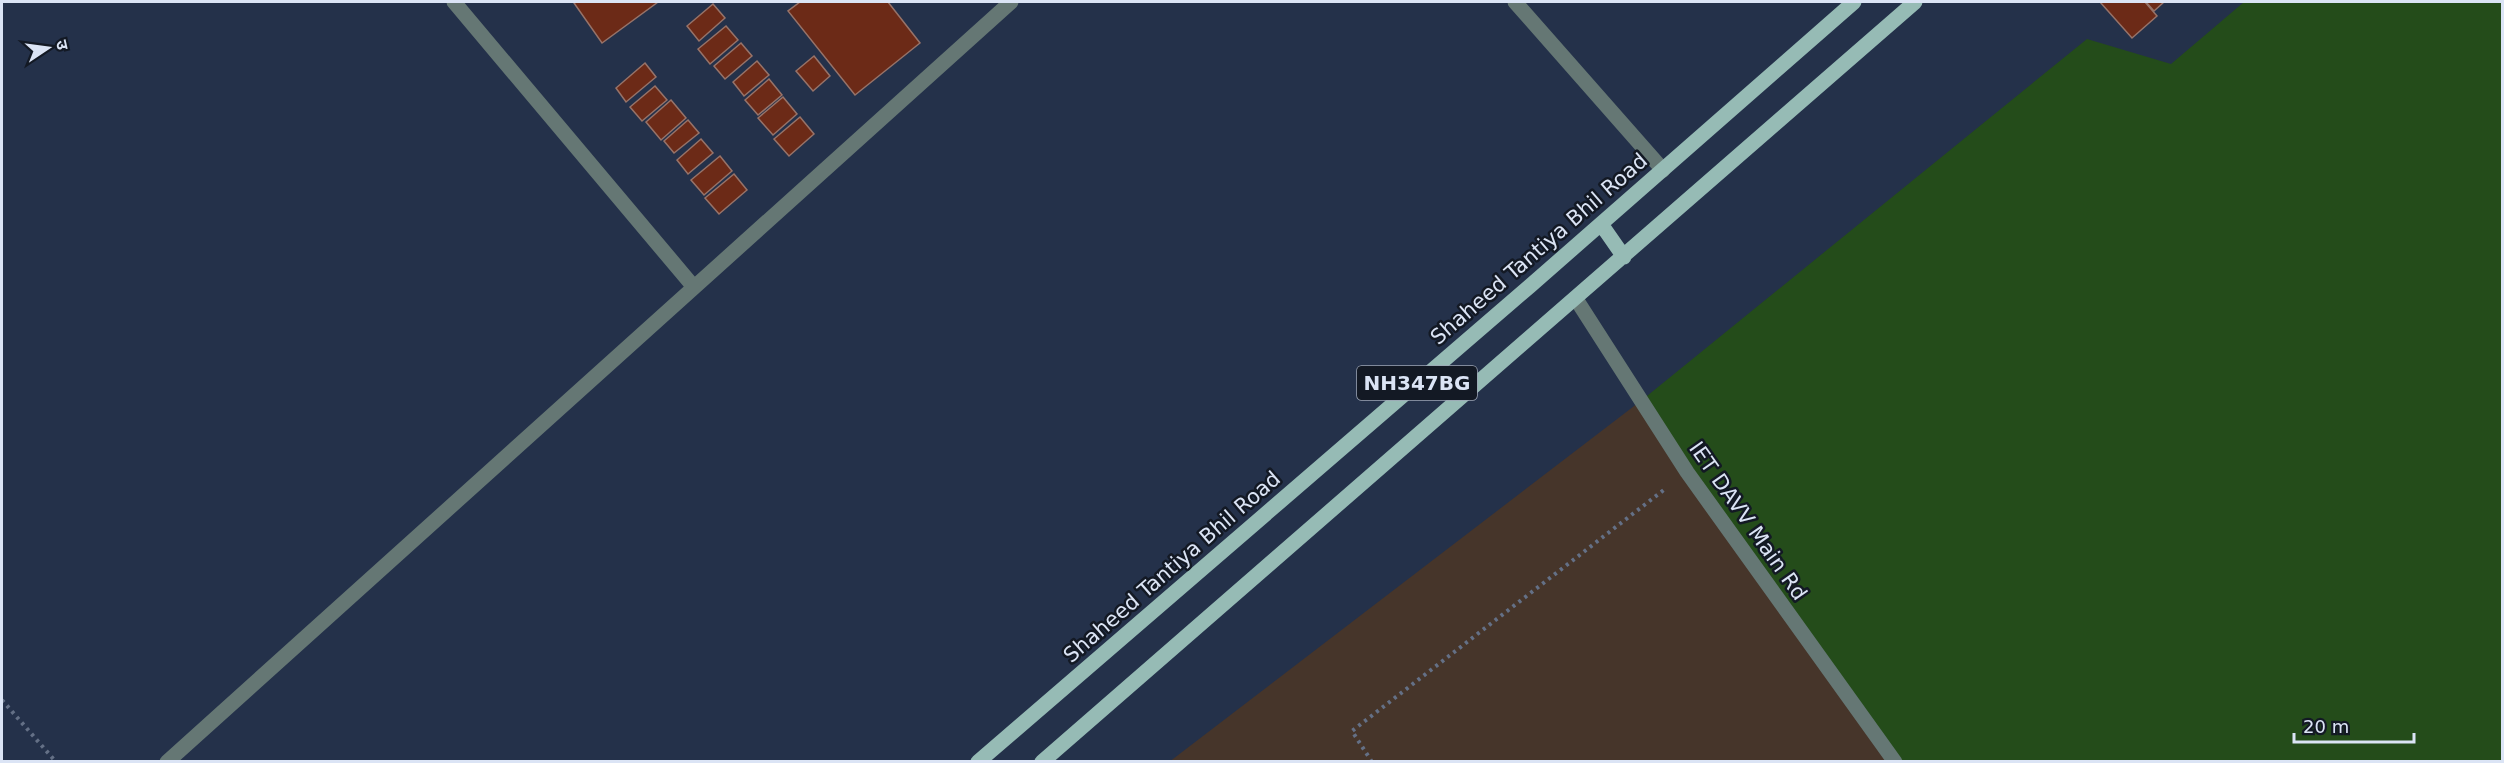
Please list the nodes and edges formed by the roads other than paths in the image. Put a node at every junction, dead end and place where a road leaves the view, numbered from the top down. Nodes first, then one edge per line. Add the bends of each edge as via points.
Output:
1 (454, 2) edge
2 (1011, 2) edge
3 (1515, 2) edge
4 (1854, 2) edge
5 (1915, 2) edge
6 (1663, 170) junction
7 (1601, 224) junction
8 (1624, 257) junction
9 (693, 286) junction
10 (1576, 299) junction
11 (167, 762) edge
12 (978, 762) edge
13 (1042, 762) edge
14 (1894, 762) edge

1 - 9 street
2 - 9 street
3 - 6 street
4 - 6 main road, Shaheed Tantiya Bhil Road / NH347BG
5 - 8 main road, NH347BG
6 - 7 main road, Shaheed Tantiya Bhil Road / NH347BG
7 - 8 main road
7 - 12 main road, Shaheed Tantiya Bhil Road / NH347BG
8 - 10 main road, NH347BG
9 - 11 street
10 - 13 main road, NH347BG
10 - 14 street, IET DAVV Main Rd via 1687,472

